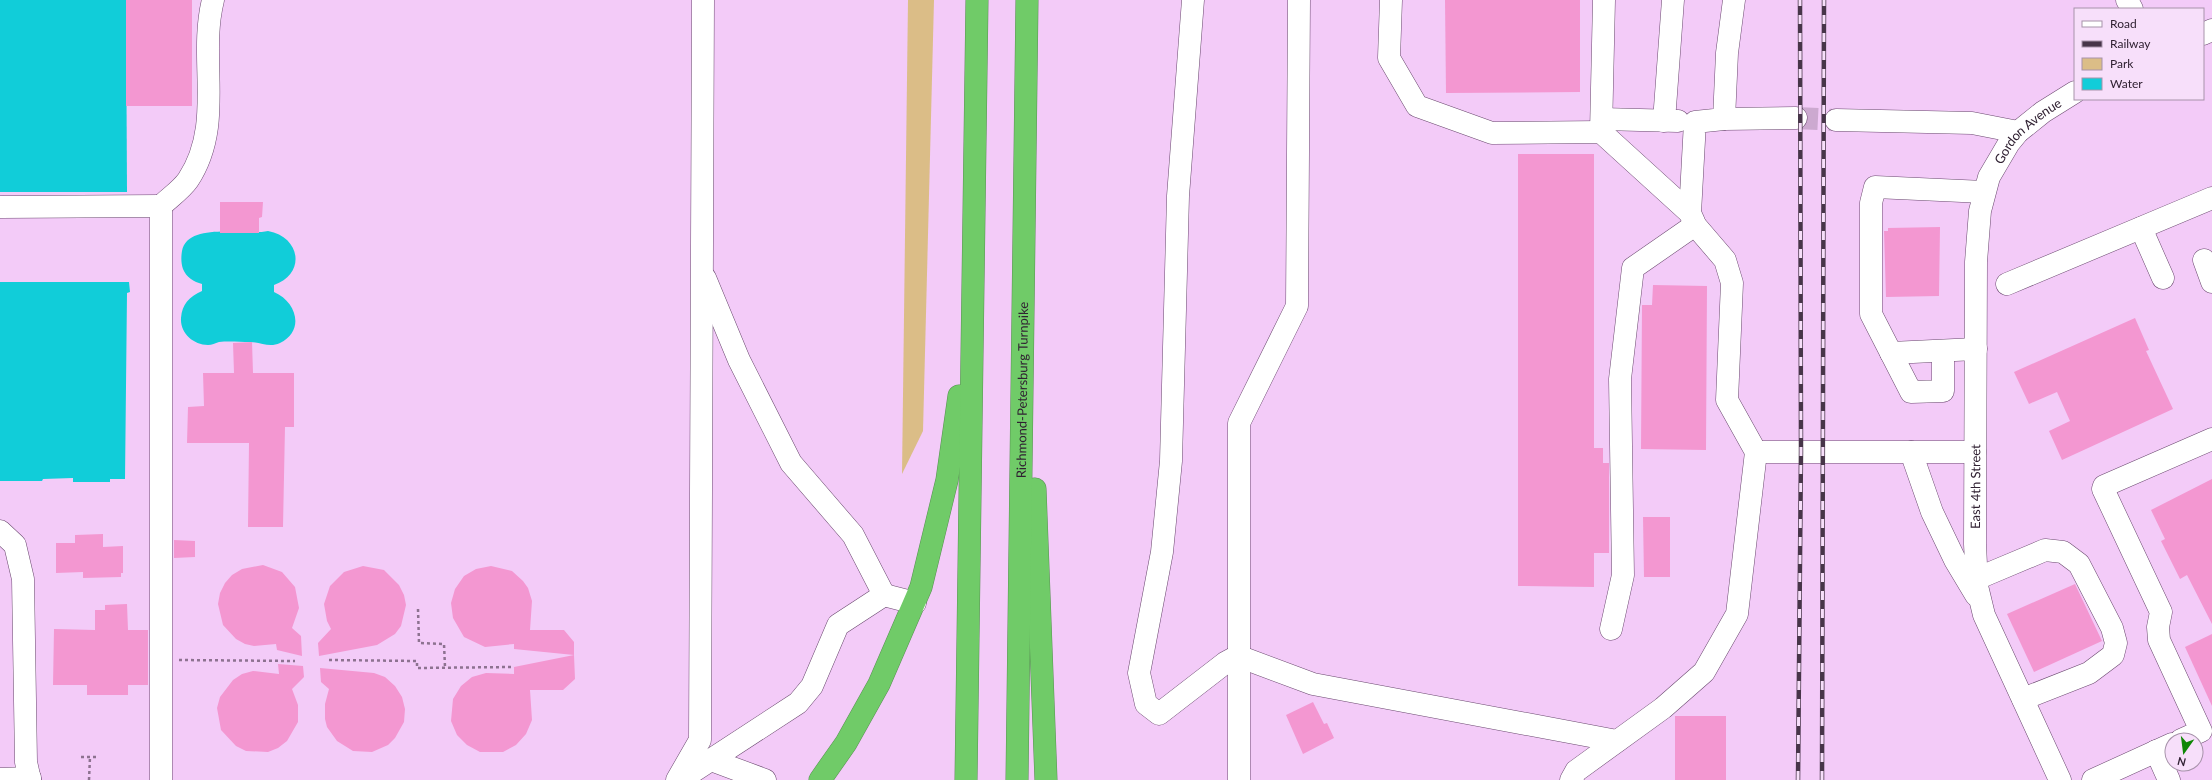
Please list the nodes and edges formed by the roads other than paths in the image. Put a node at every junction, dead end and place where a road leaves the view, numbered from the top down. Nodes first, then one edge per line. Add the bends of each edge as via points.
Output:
1 (213, 0) edge
2 (703, 0) edge
3 (977, 0) edge
4 (1027, 0) edge
5 (1193, 0) edge
6 (1299, 0) edge
7 (1391, 0) edge
8 (1604, 0) edge
9 (1673, 0) edge
10 (1734, 0) edge
11 (2074, 93) edge
12 (1796, 118) tunnel mouth
13 (1724, 119) junction
14 (1836, 120) tunnel mouth
15 (1664, 121) junction
16 (1695, 122) junction
17 (1601, 126) junction
18 (2018, 132) junction
19 (1987, 185) junction
20 (2212, 198) edge
21 (161, 206) junction
22 (0, 207) edge
23 (1692, 219) junction
24 (2141, 228) junction
25 (972, 257) junction
26 (2204, 260) dead end
27 (702, 269) junction
28 (2163, 278) dead end
29 (2212, 282) edge
30 (2007, 284) dead end
31 (1976, 349) junction
32 (1943, 351) junction
33 (1024, 352) junction
34 (1891, 353) junction
35 (2212, 439) edge
36 (1756, 452) junction
37 (1911, 452) junction
38 (1975, 452) junction
39 (0, 531) edge
40 (1976, 579) junction
41 (884, 595) junction
42 (1979, 601) junction
43 (915, 603) junction
44 (1611, 629) dead end
45 (1238, 656) junction
46 (2023, 699) junction
47 (2199, 732) edge
48 (1617, 741) junction
49 (2164, 748) edge
50 (711, 760) junction
51 (0, 779) edge
52 (30, 779) edge
53 (161, 780) edge
54 (678, 780) edge
55 (765, 780) edge
56 (820, 780) edge
57 (966, 780) edge
58 (1017, 780) edge
59 (1046, 780) edge
60 (1238, 780) edge
61 (1571, 780) edge
62 (2060, 780) edge
63 (2093, 780) edge

1 - 21 street via 209,27 209,125 206,137 187,181
2 - 27 street
3 - 25 highway
4 - 33 highway, Richmond-Petersburg Turnpike
5 - 45 street via 1178,196 1171,461 1162,552 1140,673 1146,704 1159,714
6 - 45 street via 1297,306 1239,423
7 - 17 street via 1389,58 1417,106 1492,133
8 - 17 street
9 - 15 street
10 - 13 street via 1727,53
11 - 18 street, Gordon Avenue
12 - 13 street
13 - 16 street
14 - 18 street via 1972,123
15 - 16 street
15 - 17 street
16 - 23 street
17 - 23 street
18 - 19 street, Gordon Avenue via 2003,152
19 - 31 street, East 4th Street via 1980,211 1977,245
19 - 34 street via 1875,187 1871,203 1871,314
20 - 24 street
21 - 22 street
21 - 53 street
23 - 36 street via 1725,260 1732,284 1727,400
23 - 44 street via 1633,268 1620,379 1623,575
24 - 28 street
24 - 30 street
25 - 43 highway via 958,401 947,480 933,545
25 - 57 highway
26 - 29 street
27 - 41 street via 739,360 791,463 853,535
27 - 54 street via 700,740
31 - 32 street
31 - 38 street, East 4th Street
32 - 34 street
32 - 34 street via 1943,391 1910,392
33 - 58 highway, Richmond-Petersburg Turnpike
33 - 59 highway via 1038,533
35 - 47 street via 2104,486 2103,489 2162,612 2158,627 2159,640 2201,731
36 - 37 street
36 - 48 street via 1737,614 1704,672 1663,708
37 - 38 street
37 - 42 street via 1932,512 1955,560
38 - 40 street, East 4th Street
39 - 52 street via 15,545 23,578 26,762
40 - 42 street, East 4th Street
40 - 46 street via 2045,550 2063,552 2079,564 2112,628 2116,643 2113,655 2089,673
41 - 43 street
41 - 50 street via 838,625 812,686 798,704
42 - 46 street, East 4th Street
43 - 56 highway via 879,684 846,743
45 - 48 street via 1313,684
45 - 60 street
46 - 62 street, East 4th Street
48 - 61 street via 1576,770
49 - 63 street
50 - 54 street
50 - 55 street
51 - 52 street

